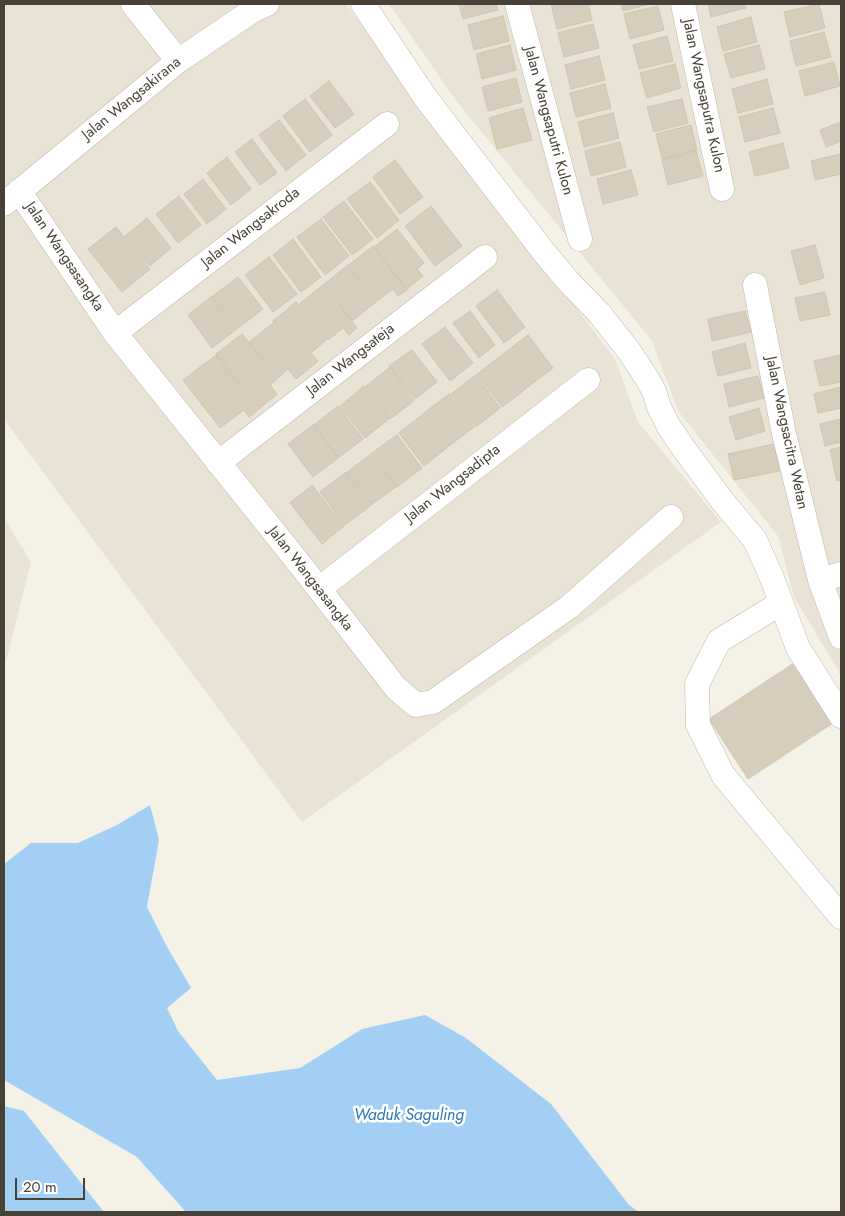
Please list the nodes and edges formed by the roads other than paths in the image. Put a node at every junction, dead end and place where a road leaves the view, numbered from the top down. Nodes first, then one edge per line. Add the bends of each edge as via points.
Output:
1 (133, 4) edge
2 (267, 4) edge
3 (517, 4) edge
4 (683, 4) edge
5 (366, 8) edge
6 (178, 61) junction
7 (387, 124) dead end
8 (722, 189) dead end
9 (11, 198) edge
10 (580, 239) dead end
11 (485, 258) dead end
12 (756, 286) dead end
13 (115, 333) junction
14 (588, 380) dead end
15 (218, 463) junction
16 (672, 517) dead end
17 (831, 577) edge
18 (319, 589) junction
19 (781, 603) junction
20 (841, 637) edge
21 (841, 716) edge
22 (841, 917) edge

1 - 6 street
2 - 6 street, Jalan Wangsakirana
3 - 10 street, Jalan Wangsaputri Kulon
4 - 8 street, Jalan Wangsaputra Kulon
5 - 19 street via 425,97 537,243 629,351 648,380 679,441 755,540
6 - 9 street, Jalan Wangsakirana
7 - 13 street, Jalan Wangsakroda
9 - 13 street, Jalan Wangsasangka
11 - 15 street, Jalan Wangsateja
12 - 17 street, Jalan Wangsacitra Wetan via 784,434
13 - 15 street, Jalan Wangsasangka
14 - 18 street, Jalan Wangsadipta
15 - 18 street, Jalan Wangsasangka
16 - 18 street, Jalan Wangsasangka via 569,606 433,702 416,705 396,688
17 - 20 street, Jalan Wangsacitra Wetan
19 - 21 street via 798,648
19 - 22 street via 719,641 697,684 698,725 722,775

